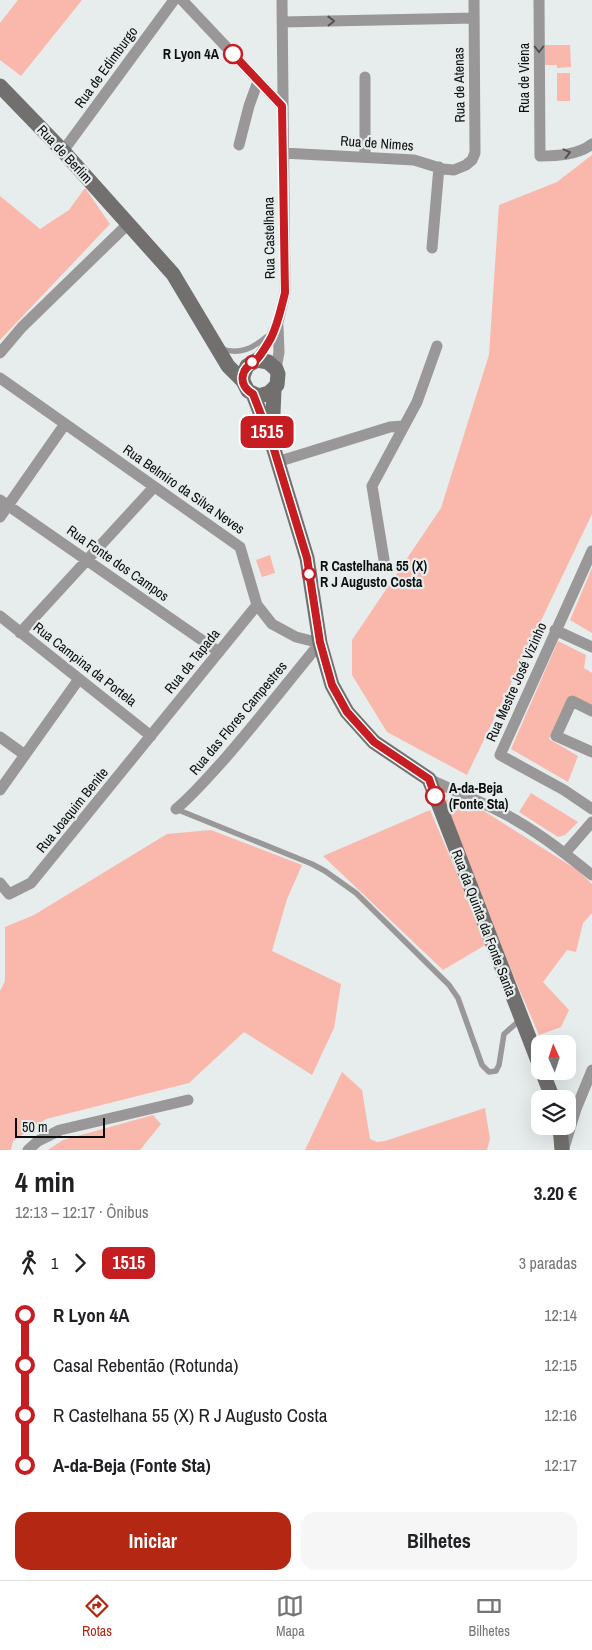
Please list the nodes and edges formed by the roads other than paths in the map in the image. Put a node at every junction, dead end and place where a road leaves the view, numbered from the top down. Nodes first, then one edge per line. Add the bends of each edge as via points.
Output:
1 (174, 0) edge
2 (182, 0) edge
3 (282, 0) edge
4 (474, 0) edge
5 (539, 0) edge
6 (474, 18) junction
7 (282, 22) junction
8 (365, 77) dead end
9 (258, 81) junction
10 (0, 86) edge
11 (282, 106) junction
12 (592, 144) edge
13 (239, 145) dead end
14 (63, 151) junction
15 (283, 152) junction
16 (365, 157) junction
17 (466, 165) joint
18 (439, 167) junction
19 (128, 224) junction
20 (432, 248) dead end
21 (278, 322) junction
22 (437, 346) dead end
23 (218, 348) junction
24 (0, 353) edge
25 (252, 363) junction
26 (276, 369) junction
27 (0, 378) edge
28 (243, 381) junction
29 (274, 390) junction
30 (253, 394) junction
31 (65, 424) junction
32 (403, 426) junction
33 (272, 443) junction
34 (277, 462) junction
35 (154, 487) junction
36 (4, 502) edge
37 (0, 517) edge
38 (592, 551) edge
39 (87, 560) junction
40 (384, 566) dead end
41 (257, 605) junction
42 (0, 616) edge
43 (555, 630) junction
44 (20, 632) junction
45 (320, 642) junction
46 (592, 647) edge
47 (219, 652) junction
48 (79, 679) junction
49 (592, 711) edge
50 (151, 736) junction
51 (0, 737) edge
52 (592, 752) edge
53 (25, 755) junction
54 (429, 779) junction
55 (0, 790) edge
56 (176, 809) joint
57 (592, 809) edge
58 (592, 822) edge
59 (565, 852) junction
60 (592, 875) edge
61 (0, 883) edge
62 (522, 1019) junction
63 (531, 1042) edge
64 (592, 1070) edge
65 (188, 1100) dead end
66 (561, 1135) edge
67 (28, 1150) edge
68 (563, 1150) edge

1 - 14 street, Rua de Edimburgo
2 - 9 street
3 - 7 street, Rua Castelhana
4 - 6 street, Rua de Atenas
5 -> 12 street, Rua de Viena via 540,156 564,155
7 -> 6 street
6 - 17 street, Rua de Atenas via 475,154
7 - 11 street, Rua Castelhana
8 - 16 street
9 - 11 street
9 - 13 street
10 - 14 street, Rua de Berlim
11 - 15 street, Rua Castelhana
14 - 19 street, Rua de Berlim
15 - 16 street, Rua de Nimes
15 - 21 street, Rua Castelhana via 285,293
16 - 18 street, Rua de Nimes via 414,160
17 - 18 street, Rua de Nimes via 454,170
18 - 20 street
19 - 23 street, Rua de Berlim via 173,274
19 - 24 street via 22,327
21 - 23 lane via 265,339 252,348 235,352
21 - 25 street, Rua Castelhana
21 - 26 street, Rua Castelhana
22 - 32 street via 417,402
23 - 25 street
23 - 28 street, Rua de Berlim via 228,366
25 - 26 street via 268,362
25 - 28 street
26 - 29 street via 278,380
27 - 31 street, Rua Belmiro da Silva Neves
28 - 30 street
29 - 30 street via 264,396
29 - 33 street
30 - 33 street
31 - 35 street, Rua Belmiro da Silva Neves
31 - 36 street
32 - 34 street via 390,427
32 - 40 street via 372,486
33 - 34 street
34 - 45 street via 307,558
35 - 39 street
35 - 41 street, Rua Belmiro da Silva Neves via 240,547
36 - 37 street
36 - 39 street, Rua Fonte dos Campos
38 - 43 street, Rua Mestre José Vizinho
39 - 44 street
39 - 47 street, Rua Fonte dos Campos
41 - 45 street, Rua Belmiro da Silva Neves via 272,624 296,637
41 - 47 street, Rua da Tapada
42 - 44 street, Rua Campina da Portela
43 - 46 street
43 - 57 street, Rua Mestre José Vizinho via 500,755
44 - 48 street, Rua Campina da Portela
45 - 54 street via 332,685 347,712 374,742
45 - 56 street, Rua das Flores Campestres via 231,751 189,799
47 - 50 street, Rua da Tapada
48 - 50 street, Rua Campina da Portela
48 - 53 street
49 - 52 street via 572,701 556,736
50 - 61 street, Rua Joaquim Benite via 31,883 9,894
51 - 53 street
53 - 55 street
54 - 59 street via 494,809
54 - 62 street, Rua da Quinta da Fonte Santa
56 - 62 lane via 312,864 356,893 449,985 458,998 482,1065 489,1072 496,1072 500,1065 504,1034
58 - 59 street
59 - 60 street
62 - 63 street, Rua da Quinta da Fonte Santa
64 - 68 street
65 - 67 street via 60,1130
66 - 68 street

